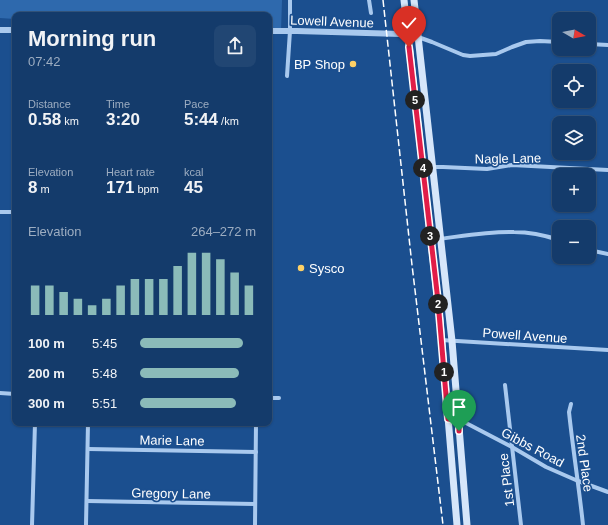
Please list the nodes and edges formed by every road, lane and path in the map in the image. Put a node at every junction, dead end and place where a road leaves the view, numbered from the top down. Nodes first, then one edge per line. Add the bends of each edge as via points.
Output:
1 (290, 0) edge
2 (369, 0) edge
3 (404, 0) edge
4 (414, 0) edge
5 (371, 12) dead end
6 (0, 30) edge
7 (12, 30) edge
8 (272, 31) edge
9 (290, 31) junction
10 (408, 35) junction
11 (418, 37) junction
12 (552, 42) edge
13 (596, 44) edge
14 (608, 45) edge
15 (287, 76) dead end
16 (432, 167) junction
17 (608, 170) edge
18 (0, 212) edge
19 (12, 212) edge
20 (552, 238) edge
21 (441, 239) junction
22 (431, 240) junction
23 (596, 251) edge
24 (608, 254) edge
25 (441, 340) junction
26 (452, 341) junction
27 (608, 350) edge
28 (505, 385) dead end
29 (0, 394) edge
30 (12, 394) edge
31 (272, 398) edge
32 (279, 398) dead end
33 (571, 404) dead end
34 (448, 419) junction
35 (459, 420) junction
36 (35, 426) edge
37 (88, 426) edge
38 (256, 426) edge
39 (512, 447) junction
40 (88, 449) junction
41 (256, 452) junction
42 (578, 481) junction
43 (608, 492) edge
44 (87, 501) junction
45 (255, 504) junction
46 (32, 525) edge
47 (86, 525) edge
48 (255, 525) edge
49 (457, 525) edge
50 (467, 525) edge
51 (521, 525) edge
52 (582, 525) edge

1 - 9 street
2 - 5 street
3 - 10 main road
4 - 11 main road
6 - 7 street
8 - 9 street, Lowell Avenue
9 - 10 street, Lowell Avenue
9 - 15 street
10 - 11 street, Lowell Avenue
10 - 22 main road
11 - 12 street via 470,56 496,54 526,42
11 - 16 main road
13 - 14 street
16 - 17 street, Nagle Lane via 487,170 512,165
16 - 21 main road
18 - 19 street
20 - 21 street via 513,232
21 - 22 street
21 - 26 main road
22 - 25 main road
23 - 24 street
25 - 26 street, Powell Avenue
25 - 34 main road
26 - 27 street, Powell Avenue
26 - 35 main road
28 - 39 street, 1st Place
29 - 30 street
31 - 32 street
33 - 42 street, 2nd Place via 569,412
34 - 35 street, Gibbs Road
34 - 49 main road
35 - 39 street, Gibbs Road
35 - 50 main road
36 - 46 street
37 - 40 street
38 - 41 street
39 - 42 street, Gibbs Road via 546,467
39 - 51 street, 1st Place
40 - 41 street, Marie Lane
40 - 44 street
41 - 45 street
42 - 43 street, Gibbs Road
42 - 52 street, 2nd Place
44 - 45 street, Gregory Lane
44 - 47 street
45 - 48 street

